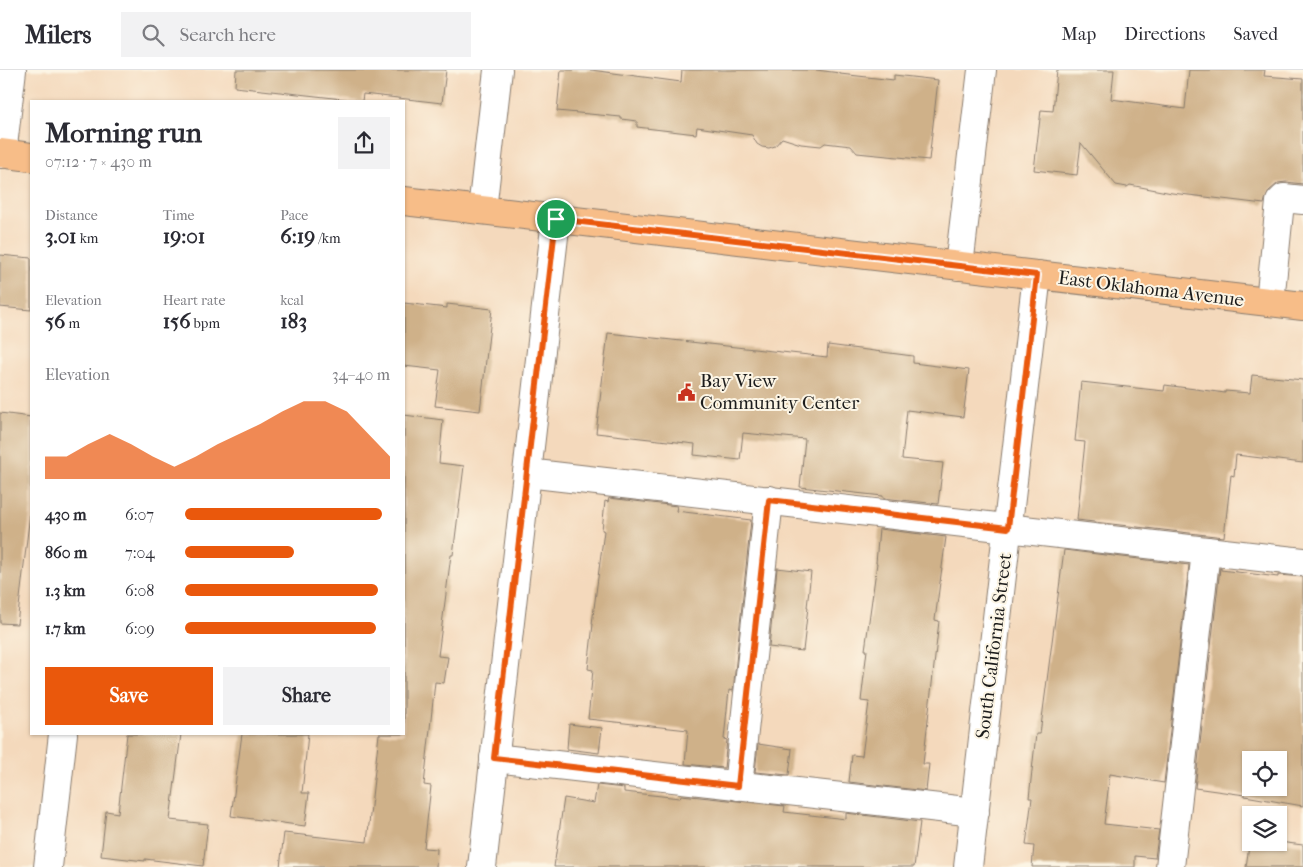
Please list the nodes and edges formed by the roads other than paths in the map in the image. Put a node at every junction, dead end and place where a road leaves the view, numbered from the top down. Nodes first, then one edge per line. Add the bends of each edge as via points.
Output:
1 (12, 70) edge
2 (498, 70) edge
3 (982, 70) edge
4 (1, 154) edge
5 (30, 157) edge
6 (1303, 200) edge
7 (405, 201) edge
8 (482, 210) junction
9 (556, 219) junction
10 (959, 266) junction
11 (1037, 275) junction
12 (1270, 302) junction
13 (1303, 306) edge
14 (527, 473) junction
15 (769, 500) junction
16 (1008, 528) junction
17 (1206, 551) junction
18 (1303, 562) edge
19 (63, 735) edge
20 (494, 758) junction
21 (738, 786) junction
22 (975, 812) junction
23 (48, 867) edge
24 (482, 867) edge
25 (968, 867) edge
26 (1170, 867) edge

1 - 4 street
2 - 8 street
3 - 10 street
4 - 5 main road
6 - 12 street via 1284,198 1280,202
7 - 8 main road, East Oklahoma Avenue
8 - 9 main road, East Oklahoma Avenue
9 - 10 main road, East Oklahoma Avenue
9 - 14 street
10 - 11 main road, East Oklahoma Avenue
11 - 12 main road, East Oklahoma Avenue
11 - 16 street, South California Street
12 - 13 main road, East Oklahoma Avenue
14 - 15 street
14 - 20 street
15 - 16 street
15 - 21 street
16 - 17 street
16 - 22 street, South California Street
17 - 18 street
17 - 26 street
19 - 23 street
20 - 21 street
20 - 24 street
21 - 22 street
22 - 25 street, South California Street

